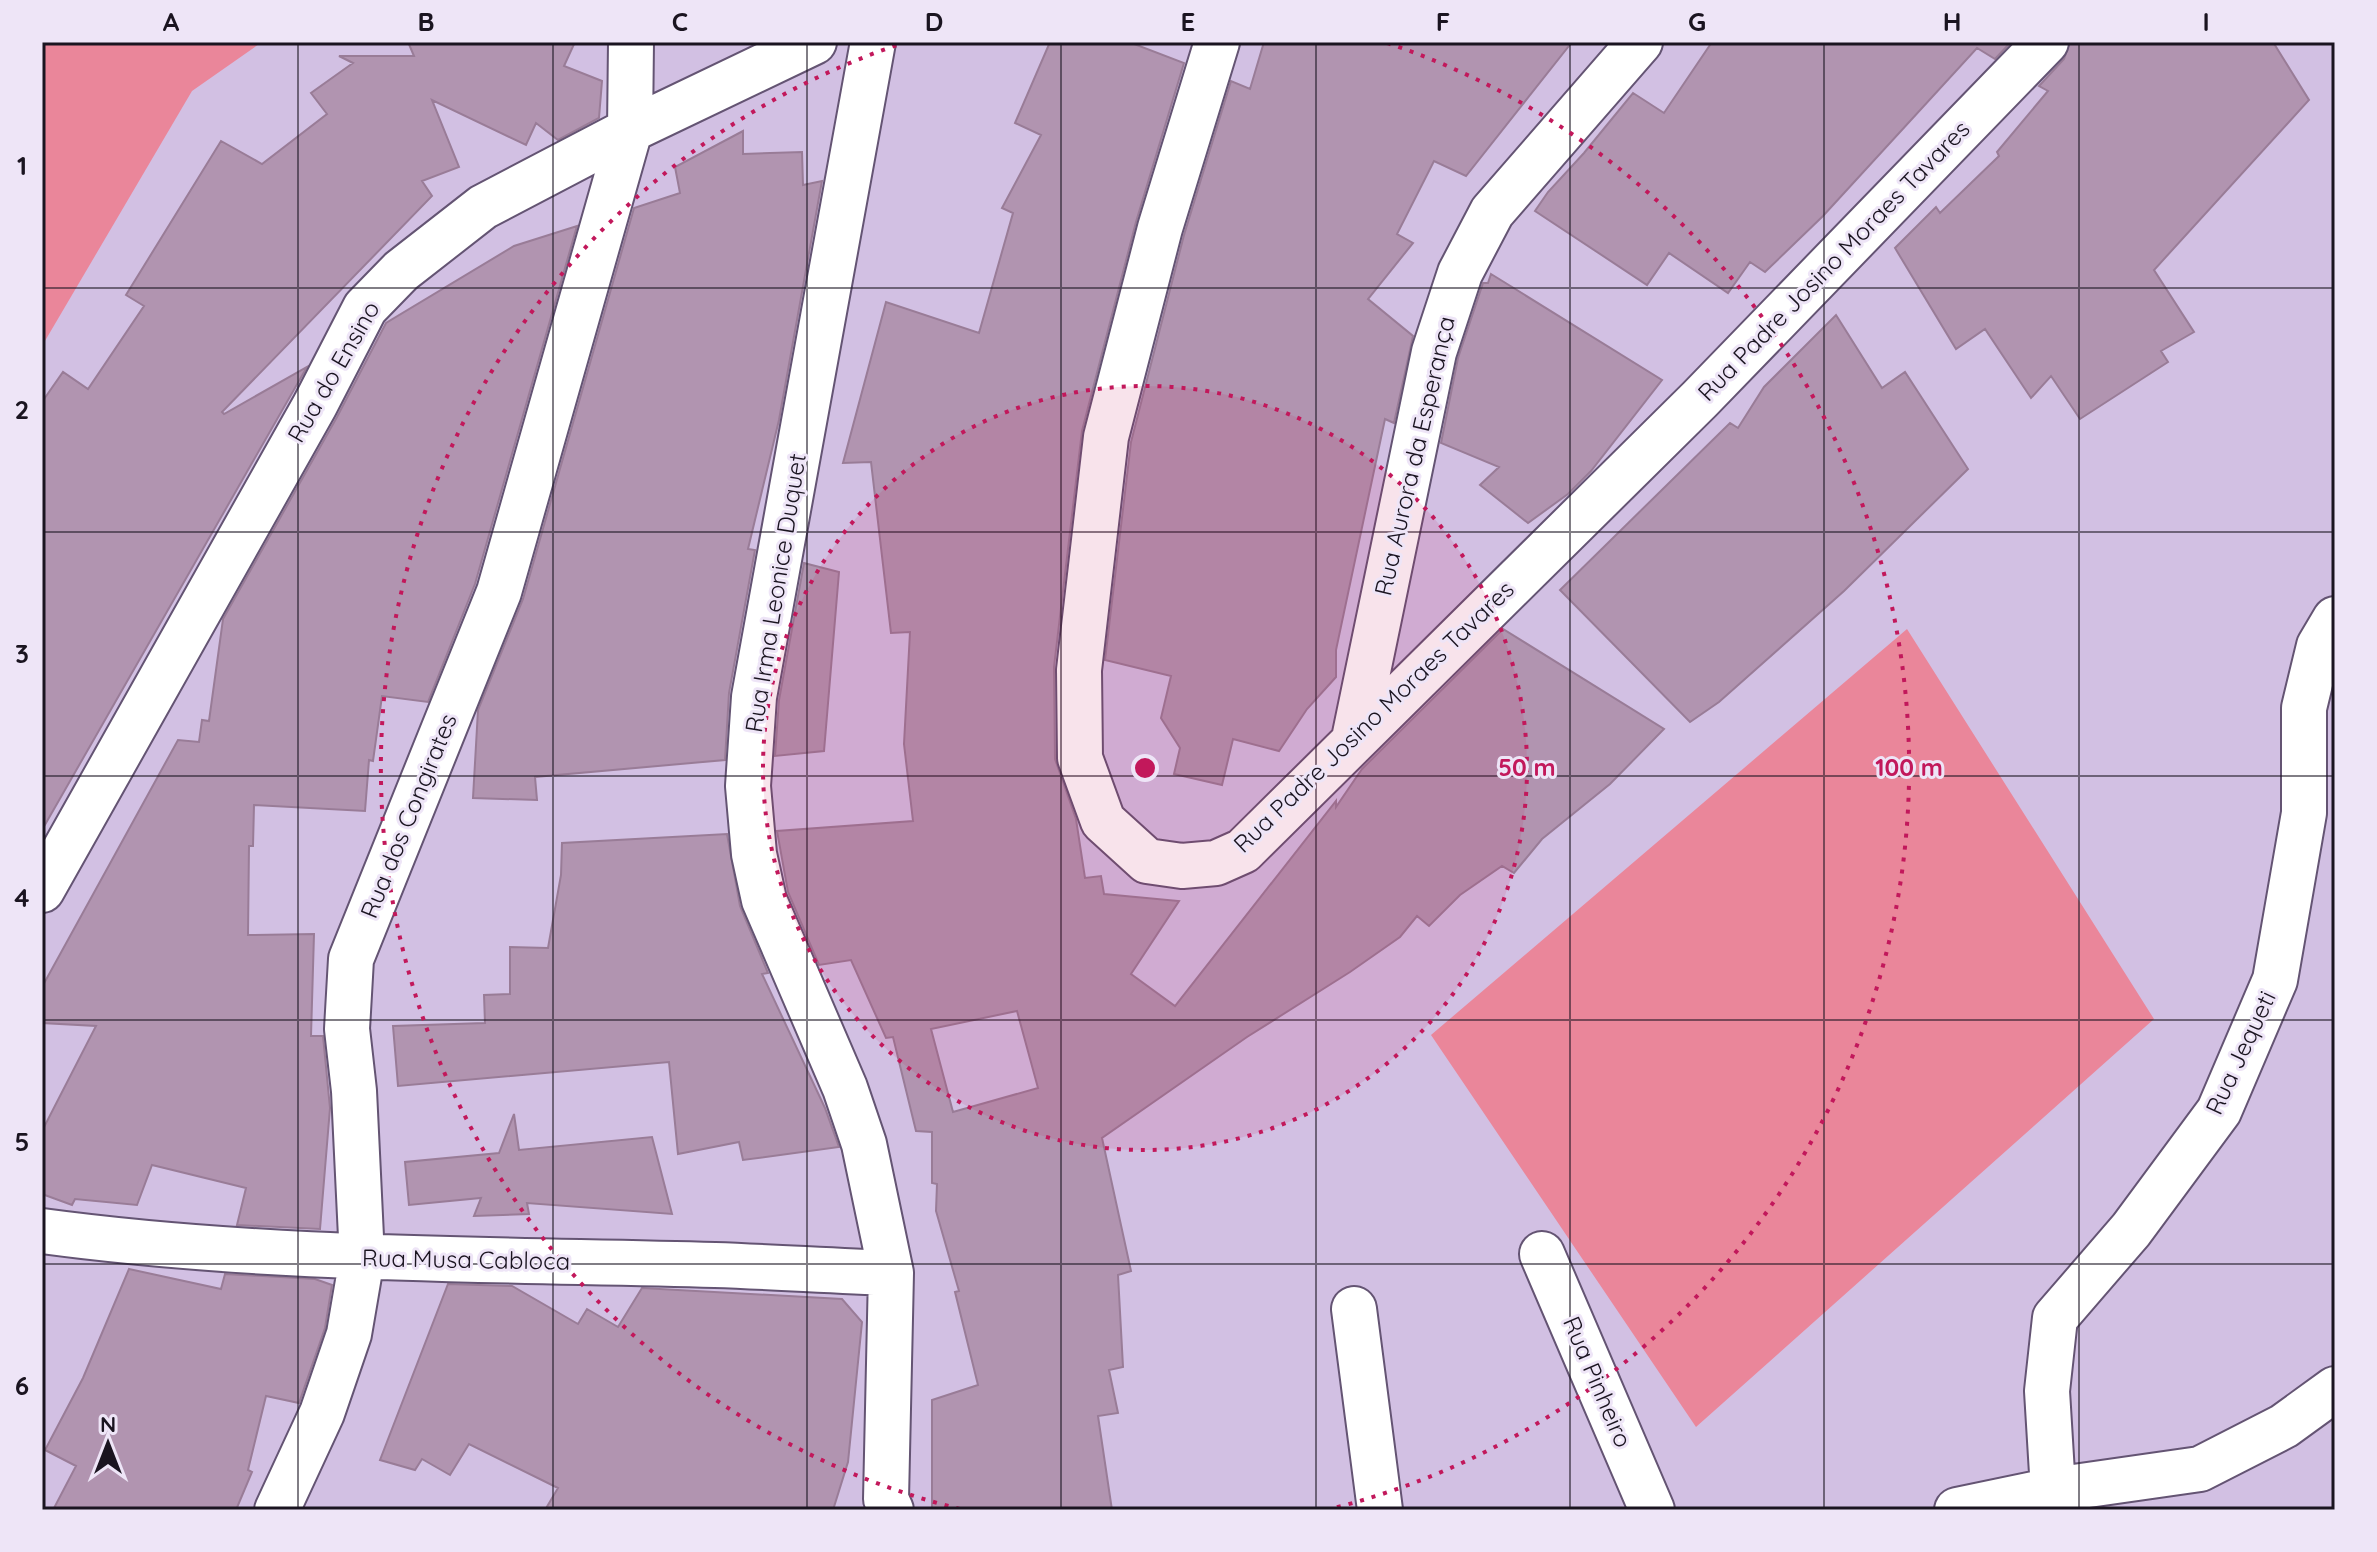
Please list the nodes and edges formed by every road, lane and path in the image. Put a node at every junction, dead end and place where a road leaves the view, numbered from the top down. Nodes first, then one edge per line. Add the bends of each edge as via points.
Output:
1 (631, 42) edge
2 (814, 42) edge
3 (873, 42) edge
4 (1217, 42) edge
5 (1640, 42) edge
6 (2046, 42) edge
7 (630, 130) junction
8 (2335, 619) edge
9 (1354, 739) junction
10 (42, 890) edge
11 (42, 1231) edge
12 (1542, 1254) dead end
13 (362, 1258) junction
14 (891, 1273) junction
15 (1354, 1309) dead end
16 (2335, 1389) edge
17 (2053, 1490) junction
18 (885, 1506) edge
19 (277, 1510) edge
20 (1380, 1510) edge
21 (1652, 1510) edge
22 (1957, 1510) edge

1 - 7 street, Rua dos Congirates
2 - 7 street, Rua do Ensino
3 - 14 street, Rua Irma Leonice Duquet via 754,697 748,786 764,900 845,1088 864,1144
4 - 9 street, Rua Padre Josino Moraes Tavares via 1160,228 1106,437 1079,670 1080,758 1103,821 1147,861 1182,866 1216,863 1243,851
5 - 9 street, Rua Aurora da Esperança via 1492,212 1460,273 1434,352
6 - 9 street, Rua Padre Josino Moraes Tavares via 1700,399
7 - 10 street, Rua do Ensino via 483,207 401,271 365,308
7 - 13 street, Rua dos Congirates via 499,592 351,959 347,1029
8 - 17 street, Rua Jequeti via 2319,646 2304,708 2304,813 2275,980 2219,1111 2131,1230 2055,1318 2047,1391
11 - 13 street, Rua Musa Cabloca via 123,1242
12 - 21 street, Rua Pinheiro
13 - 14 street, Rua Musa Cabloca
13 - 19 street, Rua dos Congirates via 349,1334 322,1413
14 - 18 street, Rua Irma Leonice Duquet
15 - 20 street
16 - 17 street via 2284,1426 2200,1469
17 - 22 street

